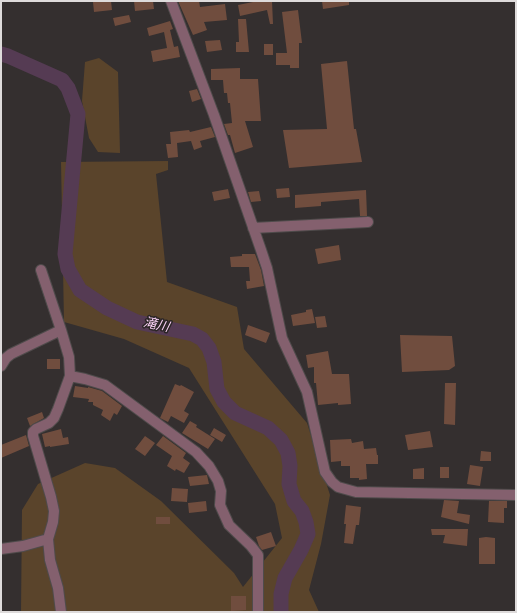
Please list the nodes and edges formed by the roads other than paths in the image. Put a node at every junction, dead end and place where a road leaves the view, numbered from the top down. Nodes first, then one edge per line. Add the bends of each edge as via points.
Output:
1 (171, 1) edge
2 (368, 222) dead end
3 (254, 228) junction
4 (41, 270) dead end
5 (61, 330) junction
6 (1, 366) edge
7 (70, 376) junction
8 (516, 495) edge
9 (48, 539) junction
10 (1, 549) edge
11 (61, 612) edge
12 (258, 612) edge

1 - 3 street
2 - 3 street
3 - 8 street via 267,268 282,338 307,392 325,472 332,482 338,487 356,492
4 - 5 street
5 - 6 street via 11,354
5 - 7 street via 69,357
7 - 9 street via 54,418 33,432 54,511
7 - 12 street via 105,385 196,452 209,466 218,481 220,505 229,525 258,555
9 - 10 street
9 - 11 street

